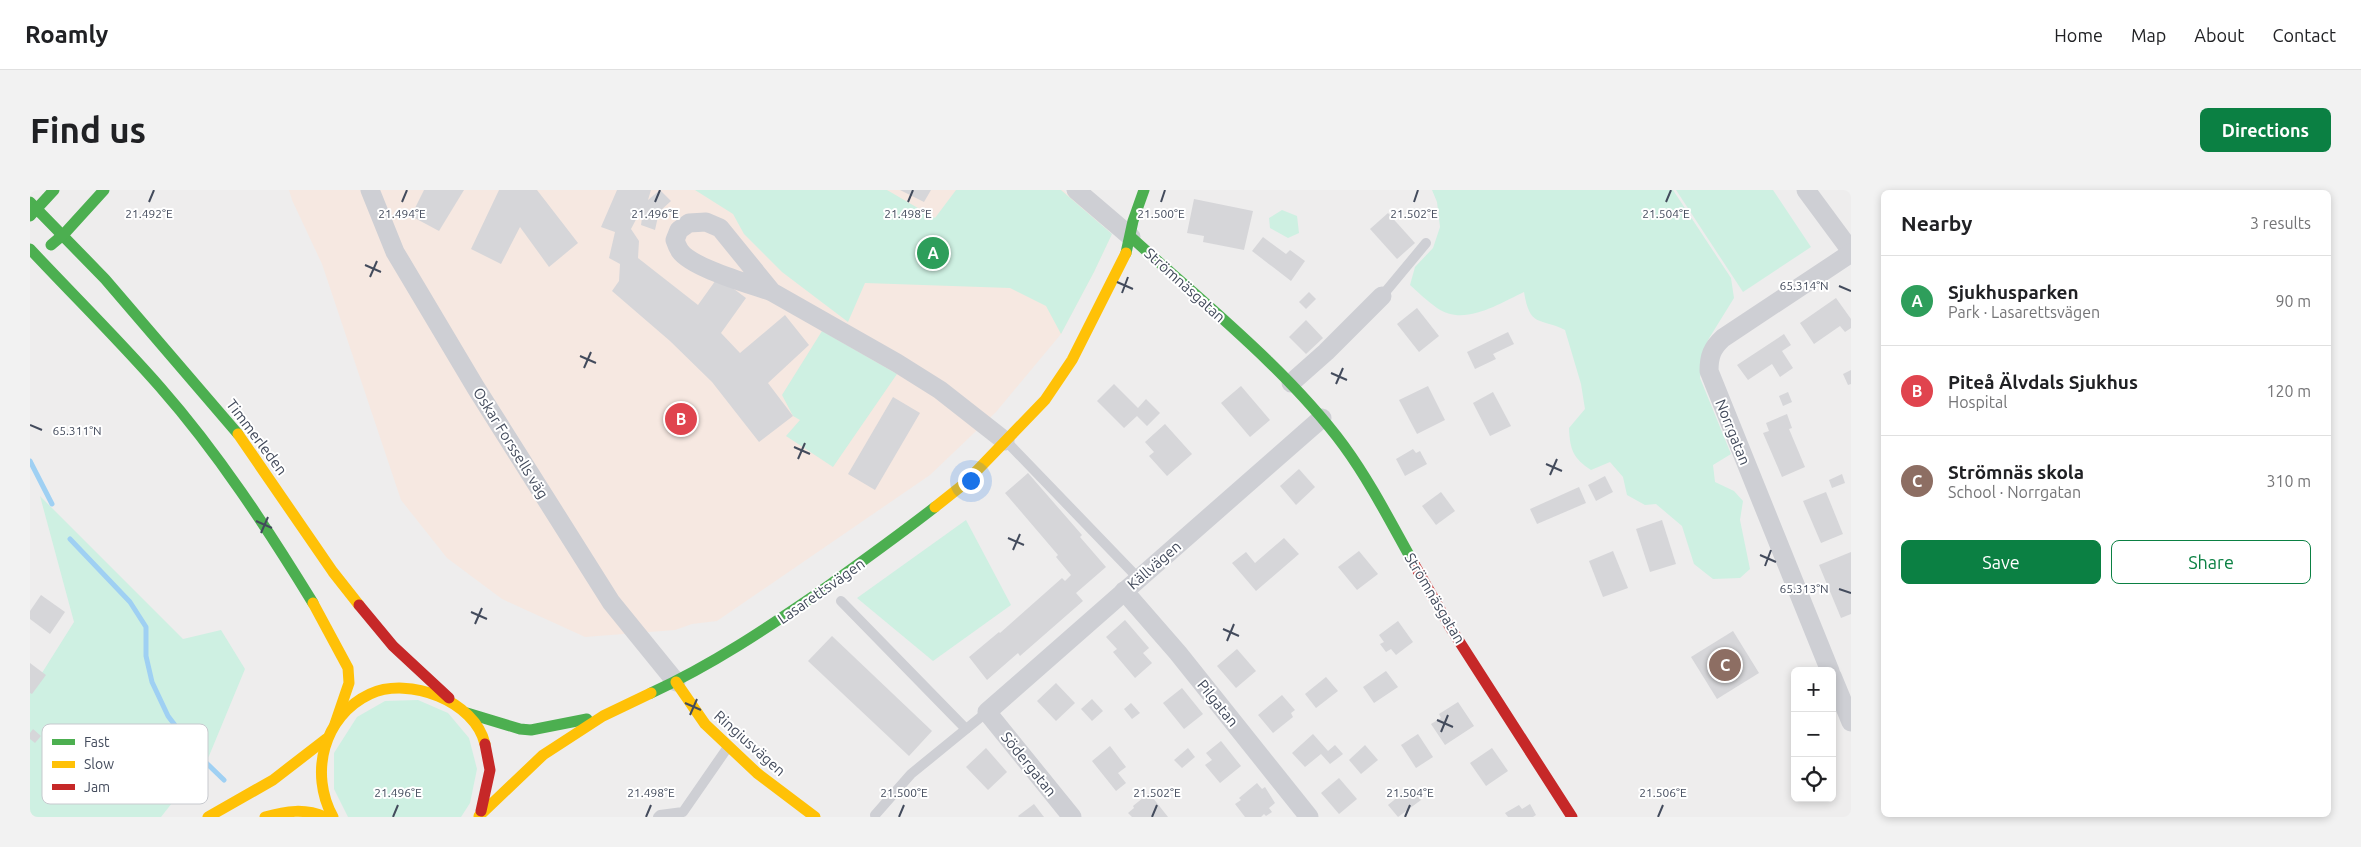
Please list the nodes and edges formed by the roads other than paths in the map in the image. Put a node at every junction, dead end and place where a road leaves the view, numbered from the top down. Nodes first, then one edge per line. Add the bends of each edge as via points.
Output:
1 (54, 190) edge
2 (104, 190) edge
3 (370, 190) edge
4 (1076, 190) edge
5 (1144, 190) edge
6 (1806, 190) edge
7 (33, 209) edge
8 (64, 234) junction
9 (1131, 237) junction
10 (1426, 243) dead end
11 (34, 252) edge
12 (1851, 252) edge
13 (772, 292) junction
14 (1382, 296) joint
15 (1291, 383) junction
16 (1322, 418) junction
17 (1005, 440) junction
18 (1139, 579) junction
19 (1124, 592) junction
20 (841, 601) dead end
21 (1828, 667) edge
22 (676, 682) junction
23 (1836, 686) edge
24 (449, 698) junction
25 (615, 710) junction
26 (987, 712) junction
27 (467, 713) junction
28 (1851, 722) edge
29 (335, 724) junction
30 (966, 729) junction
31 (326, 739) junction
32 (728, 746) junction
33 (685, 814) edge
34 (875, 815) dead end
35 (1308, 816) edge
36 (208, 817) edge
37 (265, 817) edge
38 (325, 817) edge
39 (333, 817) edge
40 (479, 817) edge
41 (658, 817) edge
42 (815, 817) edge
43 (1072, 817) edge
44 (1572, 817) edge

1 - 7 street
2 - 8 street
3 - 22 street, Oskar Forssells väg via 395,252 476,388 611,602
4 - 9 street, Strömnäsgatan
5 - 9 street, Lasarettsvägen
6 - 12 street
7 - 8 street, Timmerleden
8 - 11 street
8 - 24 street, Timmerleden via 239,435 333,572 368,617 393,646
9 - 15 street, Strömnäsgatan
9 - 17 street, Lasarettsvägen via 1119,269 1068,367 1045,400
10 - 14 lane
11 - 29 street via 164,393 212,452 288,562 326,624 348,668 349,682
12 - 21 street, Norrgatan via 1723,338 1714,346 1709,358 1709,371
13 - 13 street via 720,228 706,222 689,223 679,230 675,240 680,251 695,262
13 - 17 street via 912,372
14 - 15 street
15 - 16 street, Strömnäsgatan
16 - 18 street, Källvägen
16 - 44 street, Strömnäsgatan via 1362,473 1450,627
17 - 18 lane
17 - 22 street, Lasarettsvägen via 964,484 895,539 762,632
18 - 19 street, Källvägen
19 - 26 street, Källvägen
19 - 35 street, Pilgatan via 1178,653
20 - 30 lane
22 - 25 street, Lasarettsvägen
22 - 32 street, Ringiusvägen via 705,724
23 - 28 street
24 - 27 street, Timmerleden
24 - 29 street via 429,690 387,689 367,696 349,708
25 - 27 street, Lasarettsvägen via 531,730 520,730
25 - 40 street, Lasarettsvägen via 543,755
26 - 30 lane
26 - 43 street, Södergatan
27 - 40 street via 480,729 488,750 491,773 488,795
29 - 31 street
30 - 34 lane via 911,774
31 - 36 street via 274,780
31 - 39 street via 320,774 322,791
32 - 33 lane
32 - 42 street, Ringiusvägen via 757,773
33 - 41 lane
37 - 38 street via 300,810

